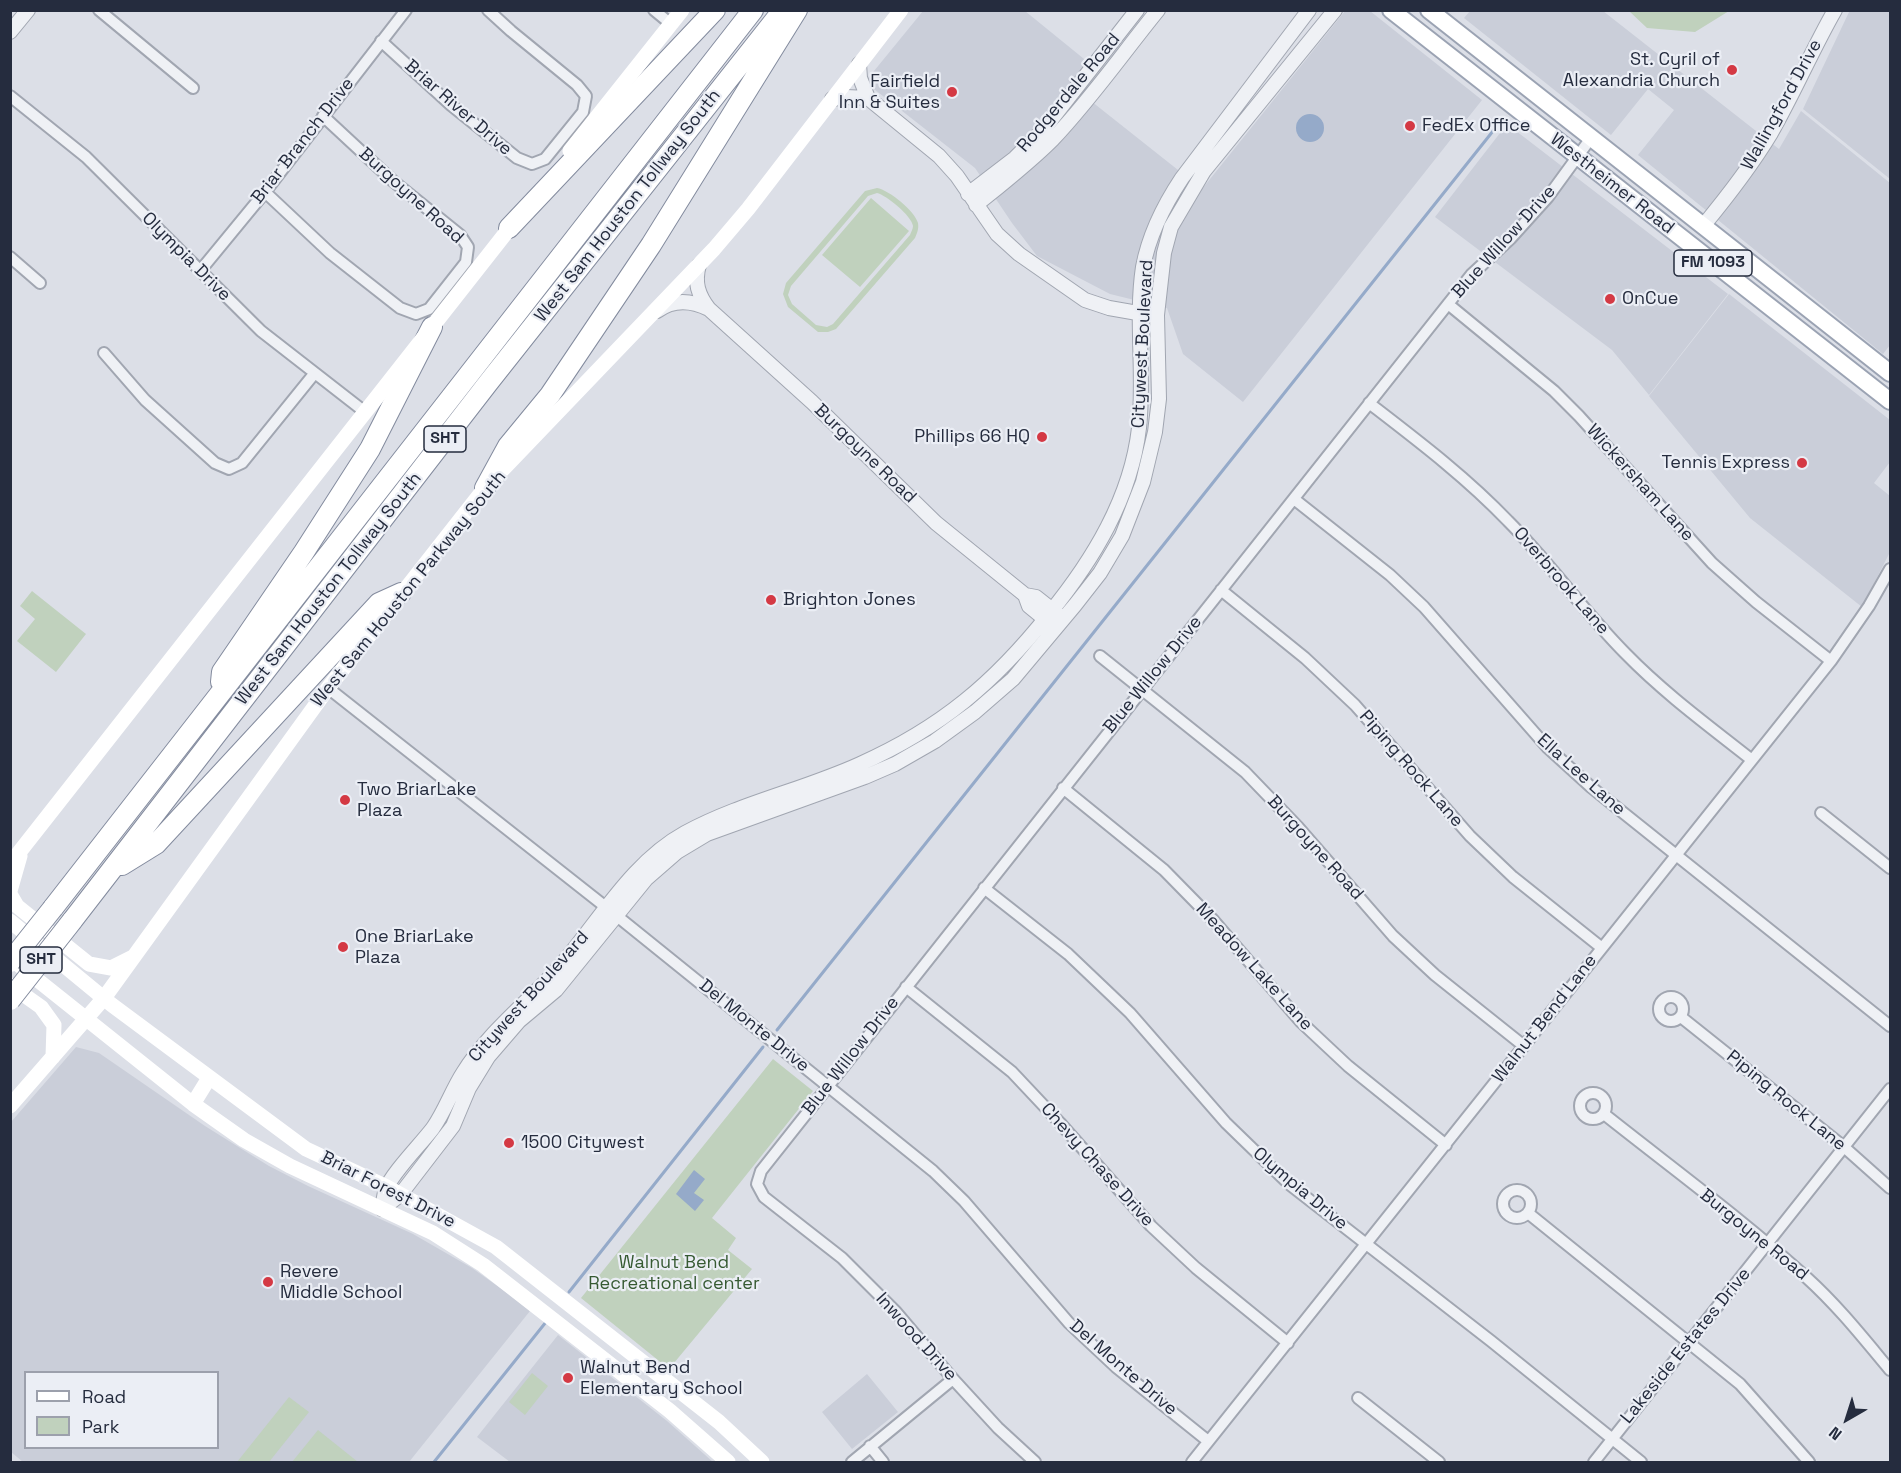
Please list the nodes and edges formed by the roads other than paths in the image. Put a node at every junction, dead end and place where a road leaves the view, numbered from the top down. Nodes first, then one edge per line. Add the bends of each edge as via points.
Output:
1 (28, 10) edge
2 (99, 10) edge
3 (406, 10) edge
4 (488, 10) edge
5 (654, 10) edge
6 (682, 10) edge
7 (716, 10) edge
8 (753, 10) edge
9 (783, 10) edge
10 (796, 10) edge
11 (901, 10) edge
12 (1137, 10) edge
13 (1158, 10) edge
14 (1309, 10) edge
15 (1335, 10) edge
16 (1391, 10) edge
17 (1410, 10) edge
18 (1429, 10) edge
19 (1835, 10) edge
20 (671, 24) junction
21 (10, 32) edge
22 (381, 41) junction
23 (859, 64) junction
24 (193, 88) dead end
25 (1528, 89) junction
26 (1072, 94) junction
27 (10, 96) edge
28 (868, 98) junction
29 (832, 99) junction
30 (1084, 104) junction
31 (323, 116) junction
32 (1591, 138) junction
33 (1576, 157) junction
34 (265, 192) junction
35 (972, 199) junction
36 (1647, 211) junction
37 (1703, 226) junction
38 (509, 228) junction
39 (1691, 246) junction
40 (10, 257) edge
41 (699, 265) junction
42 (1753, 266) junction
43 (200, 271) junction
44 (40, 283) dead end
45 (1749, 290) junction
46 (1798, 300) junction
47 (1448, 304) junction
48 (709, 309) junction
49 (1140, 314) junction
50 (1157, 315) junction
51 (651, 316) junction
52 (1782, 317) junction
53 (432, 327) junction
54 (1850, 341) junction
55 (104, 353) dead end
56 (1890, 373) edge
57 (314, 374) junction
58 (1890, 401) edge
59 (1370, 403) junction
60 (365, 412) junction
61 (484, 488) junction
62 (1294, 499) junction
63 (1890, 569) edge
64 (1221, 590) junction
65 (401, 593) junction
66 (1054, 619) junction
67 (1100, 656) dead end
68 (1831, 661) junction
69 (328, 688) junction
70 (1142, 689) junction
71 (218, 698) junction
72 (1752, 760) junction
73 (1063, 788) junction
74 (1821, 813) dead end
75 (22, 850) junction
76 (1675, 855) junction
77 (10, 864) edge
78 (1890, 868) edge
79 (112, 871) junction
80 (984, 888) junction
81 (10, 892) edge
82 (612, 913) junction
83 (10, 921) edge
84 (1602, 948) junction
85 (136, 956) junction
86 (10, 960) edge
87 (10, 985) edge
88 (906, 987) junction
89 (104, 998) junction
90 (10, 1000) edge
91 (1681, 1017) dead end
92 (87, 1019) junction
93 (1890, 1026) edge
94 (1524, 1046) junction
95 (53, 1057) junction
96 (209, 1078) junction
97 (829, 1086) junction
98 (1890, 1089) edge
99 (193, 1104) junction
100 (10, 1106) edge
101 (1604, 1114) dead end
102 (1446, 1145) junction
103 (1844, 1147) junction
104 (387, 1187) junction
105 (1890, 1188) edge
106 (400, 1195) junction
107 (382, 1209) junction
108 (1528, 1213) dead end
109 (790, 1218) joint
110 (1366, 1244) junction
111 (1767, 1244) junction
112 (496, 1247) junction
113 (483, 1265) junction
114 (600, 1328) junction
115 (1689, 1342) junction
116 (1288, 1343) junction
117 (588, 1346) junction
118 (1890, 1370) edge
119 (953, 1379) junction
120 (1358, 1398) dead end
121 (1613, 1439) junction
122 (1208, 1441) junction
123 (870, 1446) junction
124 (728, 1462) edge
125 (762, 1462) edge
126 (852, 1462) edge
127 (882, 1462) edge
128 (1035, 1462) edge
129 (1192, 1462) edge
130 (1439, 1462) edge
131 (1594, 1462) edge
132 (1641, 1462) edge
133 (1809, 1462) edge

1 - 21 street
2 - 24 street
3 - 22 street, Briar Branch Drive
4 - 22 street, Briar River Drive via 586,96 583,112 545,159 532,164 517,158
5 - 20 street
6 - 20 main road
7 - 38 highway
8 - 71 highway, West Sam Houston Tollway South / SHT
9 - 79 highway, West Sam Houston Tollway South / SHT via 488,383
10 - 61 highway via 651,244 550,395 508,446
11 - 23 main road, West Sam Houston Parkway South
12 - 26 street, Rodgerdale Road
13 - 30 street, Rodgerdale Road
14 - 49 street, Citywest Boulevard via 1169,196 1143,266
15 - 50 street, Citywest Boulevard via 1203,171 1171,226
16 - 33 main road, Westheimer Road / FM 1093
17 - 25 main road via 1484,69
18 - 25 main road, Westheimer Road / FM 1093
19 - 37 street, Wallingford Drive via 1772,132
20 - 38 main road
22 - 31 street, Briar Branch Drive
23 - 28 street
23 - 29 main road, West Sam Houston Parkway South
25 - 32 main road, Westheimer Road / FM 1093
26 - 30 street
26 - 35 street, Rodgerdale Road via 1044,129
27 - 43 street, Olympia Drive via 86,157
28 - 29 street
28 - 35 street via 939,156
29 - 41 main road, West Sam Houston Parkway South via 748,209
30 - 35 street, Rodgerdale Road via 1024,167
31 - 34 street, Briar Branch Drive
31 - 34 street, Burgoyne Road via 393,181 460,235 468,247 466,262 429,309 416,314 400,309
32 - 33 street, Blue Willow Drive
32 - 37 main road, Westheimer Road / FM 1093
33 - 36 main road, Westheimer Road / FM 1093
33 - 47 street, Blue Willow Drive via 1548,197 1471,274
34 - 43 street, Briar Branch Drive
35 - 49 street via 997,234 1019,254 1085,300
36 - 37 main road via 1694,232
36 - 39 main road, Westheimer Road / FM 1093
37 - 42 main road, Westheimer Road / FM 1093
38 - 53 main road
39 - 42 main road via 1702,240
39 - 45 main road, Westheimer Road / FM 1093
40 - 44 street
41 - 48 street, Burgoyne Road via 698,291
41 - 51 main road, West Sam Houston Parkway South
42 - 46 main road, Westheimer Road / FM 1093
43 - 57 street, Olympia Drive via 261,331
45 - 46 main road
45 - 52 main road, Westheimer Road / FM 1093
46 - 54 main road, Westheimer Road / FM 1093
47 - 59 street, Blue Willow Drive
47 - 68 street, Wickersham Lane via 1554,391 1712,563
48 - 51 street, Burgoyne Road via 681,302
48 - 66 street, Burgoyne Road via 936,523 1025,595 1029,606
49 - 50 street
49 - 66 street, Citywest Boulevard via 1139,430 1125,487 1107,531
50 - 66 street, Citywest Boulevard via 1159,399 1143,482 1122,536 1100,573
51 - 61 main road, West Sam Houston Parkway South
52 - 54 main road via 1795,312
52 - 58 main road, Westheimer Road / FM 1093
53 - 60 main road
53 - 71 highway via 370,448 222,672
54 - 56 main road, Westheimer Road / FM 1093
55 - 57 street via 145,400 215,463 229,469 242,463
57 - 60 street, Olympia Drive
59 - 62 street, Blue Willow Drive
59 - 72 street, Overbrook Lane via 1463,478 1509,522 1592,618 1659,686
60 - 75 main road
61 - 65 main road, West Sam Houston Parkway South
62 - 64 street, Blue Willow Drive
62 - 76 street, Ella Lee Lane via 1390,575 1424,607 1547,747
63 - 68 street, Walnut Bend Lane
64 - 70 street, Blue Willow Drive
64 - 84 street, Piping Rock Lane via 1305,658 1354,705 1470,836 1513,877
65 - 69 main road, West Sam Houston Parkway South
65 - 79 highway via 379,603 156,844
66 - 82 street, Citywest Boulevard via 972,697 931,727 858,765 729,812 682,834 634,875
67 - 70 street, Burgoyne Road
68 - 72 street, Walnut Bend Lane
69 - 82 street, Del Monte Drive
69 - 85 main road, West Sam Houston Parkway South
70 - 73 street, Blue Willow Drive
70 - 94 street, Burgoyne Road via 1245,772 1393,936
71 - 86 highway, West Sam Houston Tollway South / SHT, bridge
72 - 76 street, Walnut Bend Lane
73 - 80 street, Blue Willow Drive
73 - 102 street, Meadow Lake Lane via 1164,870 1301,1022 1348,1066
74 - 78 street
75 - 77 main road
75 - 81 main road
76 - 84 street, Walnut Bend Lane
76 - 93 street, Ella Lee Lane
79 - 90 highway, West Sam Houston Tollway South / SHT, bridge
80 - 88 street, Blue Willow Drive
80 - 110 street, Olympia Drive via 1076,962 1130,1013 1226,1123 1289,1184
81 - 85 main road via 17,906 89,964 111,968
82 - 97 street, Del Monte Drive
82 - 104 street, Citywest Boulevard via 496,1030 462,1074 435,1124
82 - 106 street, Citywest Boulevard via 556,990 519,1022 488,1057 453,1126
83 - 89 main road, Briar Forest Drive
84 - 94 street, Walnut Bend Lane
85 - 89 main road, West Sam Houston Parkway South
86 - 92 main road, Briar Forest Drive
87 - 95 main road via 41,1007 54,1025
88 - 97 street, Blue Willow Drive
88 - 116 street, Chevy Chase Drive via 1012,1072 1151,1226
89 - 92 main road, West Sam Houston Parkway South
89 - 96 main road, Briar Forest Drive
91 - 103 street, Piping Rock Lane
92 - 95 main road, West Sam Houston Parkway South
92 - 99 main road, Briar Forest Drive
94 - 102 street, Walnut Bend Lane
95 - 100 main road, West Sam Houston Parkway South
96 - 99 main road
96 - 104 main road, Briar Forest Drive via 306,1149
97 - 109 street, Blue Willow Drive via 761,1171 757,1184 764,1197
97 - 122 street, Del Monte Drive via 964,1201 1084,1338
98 - 103 street, Lakeside Estates Drive
99 - 107 main road, Briar Forest Drive via 244,1140
101 - 111 street, Burgoyne Road
102 - 110 street, Walnut Bend Lane
103 - 105 street, Piping Rock Lane
103 - 111 street, Lakeside Estates Drive
104 - 106 main road, Briar Forest Drive
104 - 107 street, Citywest Boulevard
106 - 107 street, Citywest Boulevard
106 - 112 main road, Briar Forest Drive
107 - 113 main road, Briar Forest Drive via 433,1233
108 - 115 street
109 - 119 street, Inwood Drive via 842,1258 896,1312
110 - 116 street, Walnut Bend Lane
110 - 121 street, Olympia Drive
111 - 115 street, Lakeside Estates Drive
111 - 118 street, Burgoyne Road via 1832,1303
112 - 113 main road
112 - 114 main road, Briar Forest Drive
113 - 117 main road, Briar Forest Drive
114 - 117 main road
114 - 125 main road, Briar Forest Drive via 719,1422
115 - 121 street, Lakeside Estates Drive
115 - 133 street via 1740,1384
116 - 122 street, Walnut Bend Lane
117 - 124 main road, Briar Forest Drive
119 - 123 street
119 - 128 street, Inwood Drive
120 - 130 street
121 - 131 street, Lakeside Estates Drive
121 - 132 street, Olympia Drive
122 - 129 street, Walnut Bend Lane
123 - 126 street
123 - 127 street

